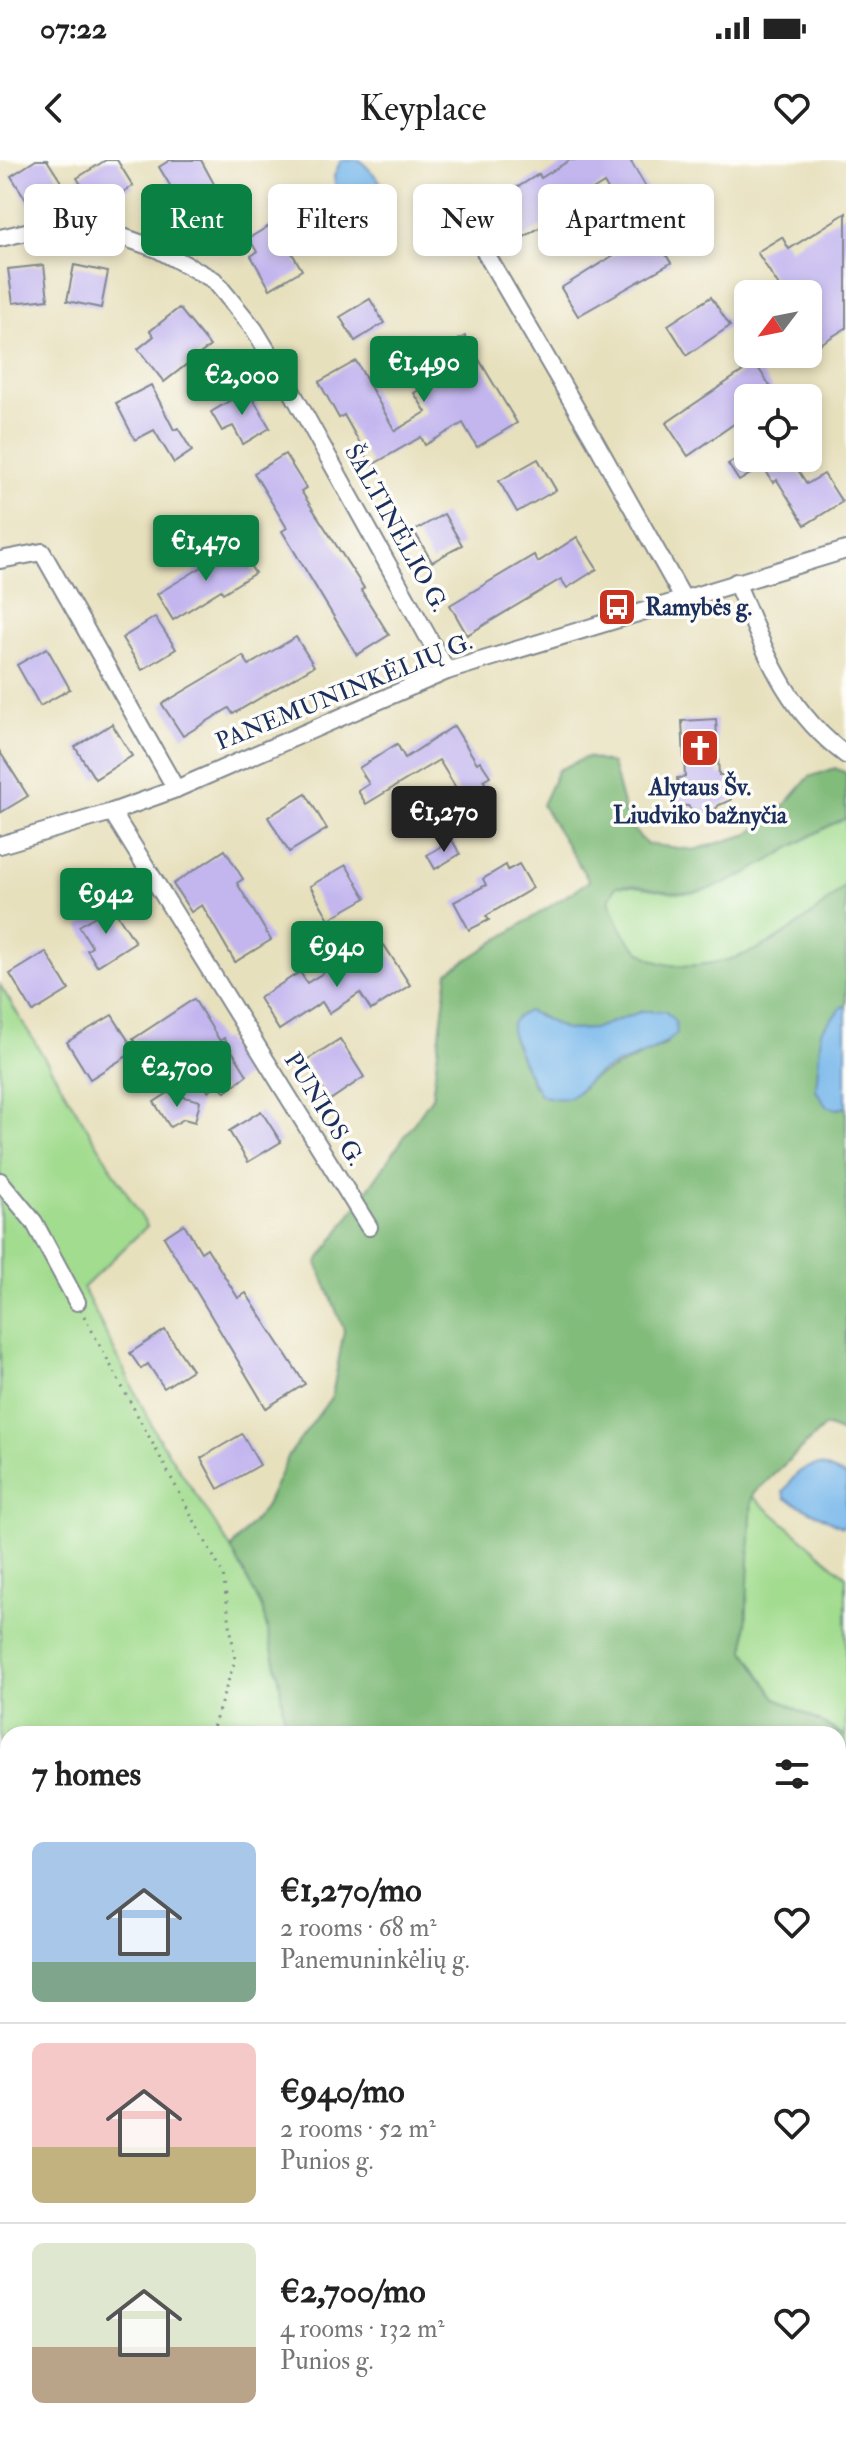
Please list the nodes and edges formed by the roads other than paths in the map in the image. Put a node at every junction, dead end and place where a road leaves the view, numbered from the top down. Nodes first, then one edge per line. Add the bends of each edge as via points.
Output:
1 (0, 238) edge
2 (487, 256) edge
3 (846, 550) edge
4 (0, 560) edge
5 (736, 582) junction
6 (683, 598) junction
7 (447, 671) junction
8 (846, 755) edge
9 (176, 789) junction
10 (112, 812) junction
11 (0, 845) edge
12 (0, 1181) edge
13 (369, 1227) dead end
14 (77, 1302) road end

1 - 7 street, ŠALTINĖLIO G. via 56,225 100,229 157,249 214,280 254,329 284,378
2 - 6 street
3 - 5 street, PANEMUNINKĖLIŲ G.
4 - 9 street via 42,552
5 - 6 street, PANEMUNINKĖLIŲ G.
5 - 8 street via 785,690 809,723
6 - 7 street, PANEMUNINKĖLIŲ G.
7 - 9 street, PANEMUNINKĖLIŲ G.
9 - 10 street, PANEMUNINKĖLIŲ G.
10 - 11 street, PANEMUNINKĖLIŲ G.
10 - 13 street, PUNIOS G.
12 - 14 street via 34,1222

